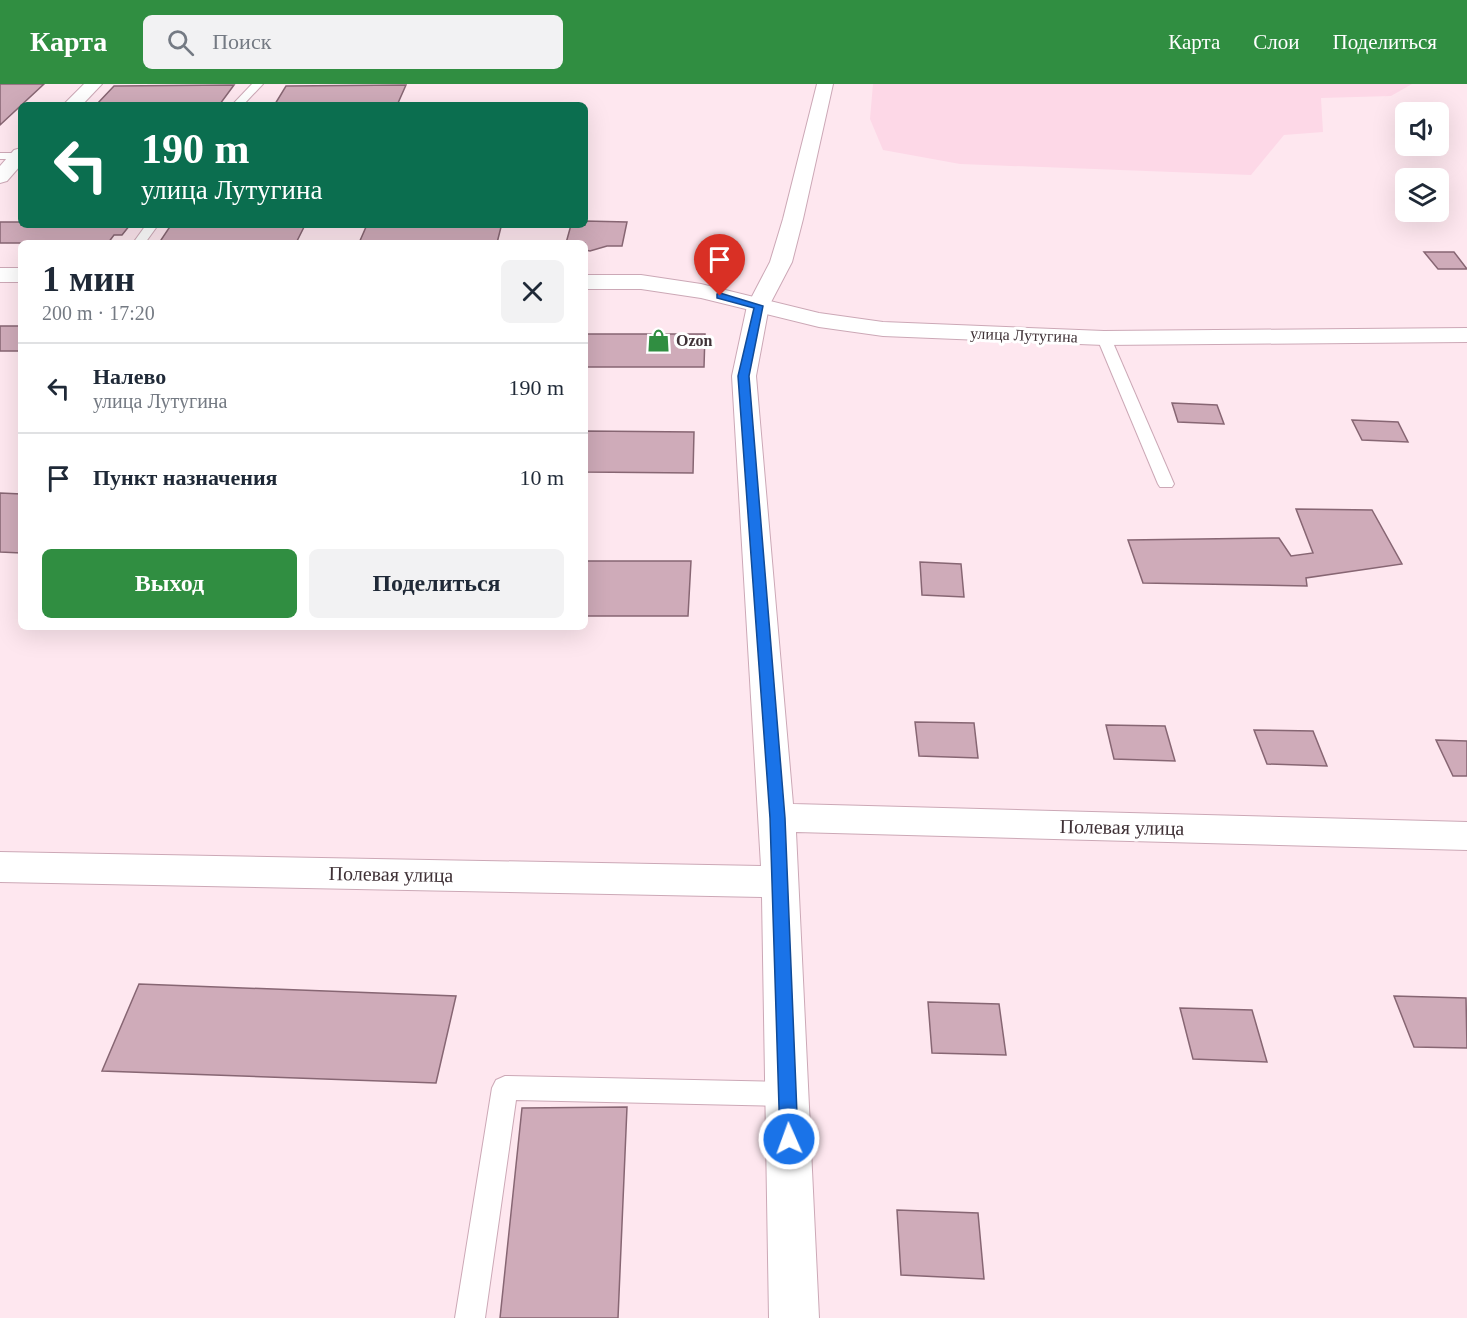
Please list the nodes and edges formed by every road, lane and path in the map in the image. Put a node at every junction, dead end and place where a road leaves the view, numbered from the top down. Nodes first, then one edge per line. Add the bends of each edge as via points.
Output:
1 (94, 84) edge
2 (258, 84) edge
3 (825, 84) edge
4 (75, 102) edge
5 (240, 102) edge
6 (13, 155) edge
7 (0, 177) edge
8 (0, 275) edge
9 (18, 275) edge
10 (588, 282) edge
11 (759, 306) junction
12 (1467, 334) edge
13 (1104, 338) junction
14 (1166, 484) dead end
15 (778, 818) junction
16 (1467, 836) edge
17 (0, 867) edge
18 (781, 882) junction
19 (788, 1094) junction
20 (470, 1318) edge
21 (794, 1318) edge

1 - 4 street
2 - 5 lane
3 - 11 street via 790,230
6 - 7 street
8 - 9 street
10 - 11 street, улица Лутугина via 651,284 701,291
11 - 13 street, улица Лутугина via 883,329
11 - 15 street via 744,376
12 - 13 street, улица Лутугина
13 - 14 lane
15 - 16 street, Полевая улица
15 - 18 street
17 - 18 street, Полевая улица
18 - 19 street
19 - 20 lane via 505,1088
19 - 21 street

